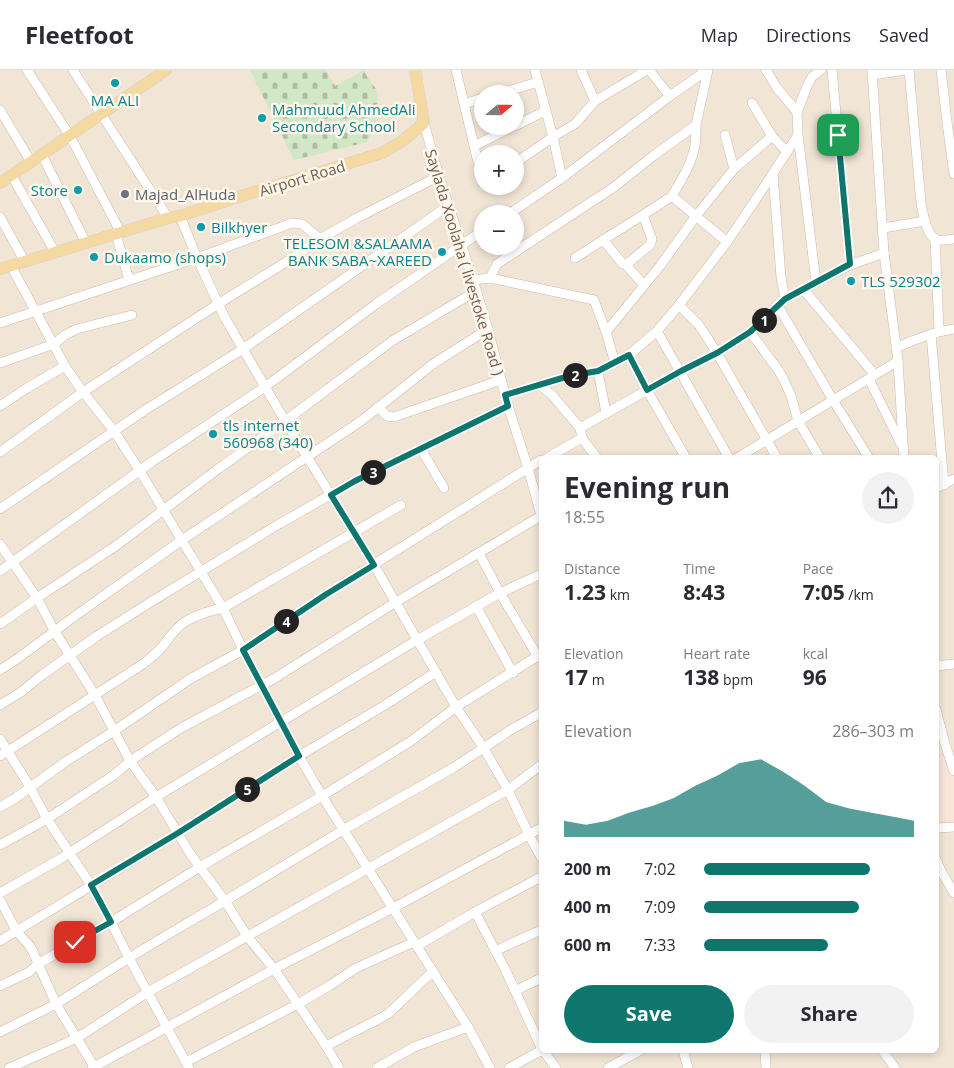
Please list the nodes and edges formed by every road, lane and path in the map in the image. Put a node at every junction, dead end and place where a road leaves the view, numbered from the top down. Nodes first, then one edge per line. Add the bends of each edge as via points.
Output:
1 (27, 70) edge
2 (73, 70) edge
3 (166, 70) edge
4 (415, 70) edge
5 (456, 70) edge
6 (534, 70) edge
7 (580, 70) edge
8 (648, 70) edge
9 (708, 70) edge
10 (766, 70) edge
11 (821, 70) edge
12 (832, 70) edge
13 (907, 70) edge
14 (942, 70) edge
15 (872, 72) edge
16 (810, 74) edge
17 (538, 82) junction
18 (524, 86) edge
19 (670, 96) junction
20 (474, 101) edge
21 (595, 101) junction
22 (465, 104) junction
23 (752, 104) dead end
24 (0, 110) edge
25 (545, 111) junction
26 (797, 112) junction
27 (101, 113) junction
28 (524, 121) edge
29 (950, 122) edge
30 (424, 123) junction
31 (696, 125) junction
32 (496, 135) edge
33 (725, 135) dead end
34 (798, 135) junction
35 (70, 136) junction
36 (772, 136) junction
37 (553, 137) junction
38 (476, 145) edge
39 (474, 146) edge
40 (787, 152) junction
41 (42, 155) junction
42 (524, 157) edge
43 (31, 162) junction
44 (734, 169) junction
45 (773, 174) junction
46 (954, 174) edge
47 (439, 176) junction
48 (562, 178) junction
49 (3, 180) edge
50 (672, 196) junction
51 (522, 205) edge
52 (448, 206) junction
53 (643, 215) junction
54 (180, 216) junction
55 (696, 216) junction
56 (0, 217) edge
57 (168, 218) junction
58 (925, 221) junction
59 (883, 228) junction
60 (118, 233) junction
61 (474, 237) edge
62 (320, 239) junction
63 (935, 239) junction
64 (954, 239) edge
65 (603, 240) junction
66 (727, 242) junction
67 (86, 243) junction
68 (462, 245) junction
69 (55, 252) junction
70 (884, 253) junction
71 (197, 258) junction
72 (575, 258) dead end
73 (24, 262) junction
74 (625, 264) junction
75 (850, 264) junction
76 (5, 268) edge
77 (490, 278) junction
78 (128, 280) junction
79 (473, 280) junction
80 (816, 282) junction
81 (644, 285) junction
82 (802, 289) junction
83 (476, 291) junction
84 (785, 299) junction
85 (218, 304) junction
86 (679, 305) junction
87 (778, 306) junction
88 (35, 310) junction
89 (132, 315) dead end
90 (0, 323) edge
91 (488, 329) junction
92 (954, 329) edge
93 (657, 331) junction
94 (606, 332) junction
95 (750, 332) junction
96 (935, 333) junction
97 (54, 344) junction
98 (896, 348) junction
99 (243, 349) junction
100 (717, 353) junction
101 (629, 355) junction
102 (898, 361) junction
103 (0, 363) edge
104 (615, 363) junction
105 (65, 366) junction
106 (598, 371) junction
107 (681, 371) junction
108 (872, 377) junction
109 (501, 380) junction
110 (541, 386) junction
111 (265, 387) junction
112 (647, 390) junction
113 (83, 392) junction
114 (505, 395) junction
115 (833, 400) junction
116 (0, 406) edge
117 (508, 406) junction
118 (378, 408) junction
119 (606, 413) junction
120 (285, 421) junction
121 (798, 421) junction
122 (580, 428) junction
123 (114, 431) junction
124 (582, 438) junction
125 (766, 440) junction
126 (421, 449) junction
127 (0, 452) edge
128 (904, 453) edge
129 (553, 455) edge
130 (595, 455) edge
131 (684, 455) edge
132 (727, 455) edge
133 (742, 455) edge
134 (775, 455) edge
135 (818, 455) edge
136 (867, 455) edge
137 (939, 455) edge
138 (939, 455) edge
139 (307, 456) junction
140 (539, 461) edge
141 (528, 468) junction
142 (140, 470) junction
143 (954, 479) edge
144 (940, 486) edge
145 (444, 488) dead end
146 (331, 495) junction
147 (401, 505) dead end
148 (0, 509) edge
149 (539, 509) edge
150 (164, 511) junction
151 (539, 517) edge
152 (354, 532) junction
153 (182, 540) junction
154 (0, 544) edge
155 (480, 553) junction
156 (13, 562) junction
157 (374, 565) junction
158 (0, 571) edge
159 (201, 572) junction
160 (539, 575) edge
161 (500, 593) junction
162 (36, 598) junction
163 (396, 602) junction
164 (476, 606) junction
165 (223, 608) junction
166 (0, 624) edge
167 (55, 632) junction
168 (417, 640) junction
169 (243, 650) junction
170 (539, 653) edge
171 (70, 655) junction
172 (539, 656) edge
173 (954, 664) edge
174 (939, 666) edge
175 (0, 670) edge
176 (436, 672) junction
177 (513, 673) junction
178 (262, 685) junction
179 (95, 695) junction
180 (0, 705) edge
181 (456, 707) junction
182 (539, 714) edge
183 (939, 721) edge
184 (281, 722) junction
185 (114, 731) junction
186 (0, 739) edge
187 (483, 747) junction
188 (4, 754) edge
189 (299, 756) junction
190 (130, 761) junction
191 (539, 767) edge
192 (954, 771) edge
193 (30, 787) junction
194 (508, 790) junction
195 (322, 796) junction
196 (156, 797) junction
197 (0, 807) edge
198 (47, 819) junction
199 (954, 826) edge
200 (939, 828) edge
201 (539, 829) edge
202 (342, 830) junction
203 (178, 833) junction
204 (529, 835) junction
205 (0, 844) edge
206 (69, 853) junction
207 (539, 853) edge
208 (939, 866) edge
209 (200, 867) junction
210 (367, 868) junction
211 (539, 878) edge
212 (91, 885) junction
213 (954, 892) edge
214 (0, 893) edge
215 (0, 900) edge
216 (225, 901) junction
217 (393, 908) junction
218 (475, 912) junction
219 (111, 922) junction
220 (539, 931) edge
221 (17, 932) junction
222 (247, 936) junction
223 (0, 941) edge
224 (415, 944) junction
225 (495, 951) junction
226 (128, 958) junction
227 (38, 964) junction
228 (274, 969) junction
229 (433, 971) junction
230 (539, 979) edge
231 (0, 986) edge
232 (515, 991) junction
233 (148, 992) junction
234 (56, 1004) junction
235 (298, 1004) junction
236 (167, 1027) junction
237 (468, 1027) junction
238 (0, 1032) edge
239 (76, 1038) junction
240 (539, 1043) edge
241 (326, 1046) junction
242 (539, 1051) edge
243 (545, 1053) edge
244 (636, 1053) edge
245 (684, 1053) edge
246 (765, 1053) edge
247 (884, 1053) edge
248 (186, 1066) edge
249 (9, 1068) edge
250 (94, 1068) edge
251 (339, 1068) edge
252 (377, 1068) edge
253 (490, 1068) edge
254 (509, 1068) edge
255 (556, 1068) edge
256 (608, 1068) edge
257 (688, 1068) edge
258 (766, 1068) edge
259 (895, 1068) edge

1 - 35 street
2 - 27 street
3 - 27 main road
4 - 30 main road
5 - 22 street
6 - 17 street
7 - 21 street
8 - 19 street
8 - 21 street
9 - 19 street
9 - 31 street
10 - 26 street
11 - 16 street
12 - 75 street
13 - 15 street
13 - 58 street
14 - 29 street
15 - 59 street
16 - 26 street
17 - 18 street
17 - 25 street
19 - 48 street
20 - 22 street
21 - 37 street via 577,123
22 - 39 street
23 - 36 street
24 - 43 street
25 - 28 street
25 - 37 street
26 - 34 street
27 - 35 main road
27 - 57 street
29 - 46 street
30 - 47 street, Saylada Xoolaha ( livestoke Road )
30 - 54 main road, Airport Road via 382,153
31 - 50 street via 691,160
31 - 77 street via 614,187 497,264
32 - 38 street
33 - 44 street
34 - 40 street
34 - 80 street
35 - 41 main road
35 - 60 street
36 - 40 street
36 - 44 street
37 - 42 street
37 - 48 street
40 - 45 street
41 - 43 main road
41 - 67 street
43 - 49 main road
44 - 55 street
45 - 66 street
45 - 84 street
47 - 52 street, Saylada Xoolaha ( livestoke Road )
47 - 62 street
48 - 51 street
49 - 69 street
50 - 53 street
50 - 55 street
52 - 68 street, Saylada Xoolaha ( livestoke Road )
52 - 99 street
53 - 65 street
53 - 74 street via 651,242
54 - 57 main road, Airport Road
54 - 71 street
55 - 66 street
55 - 81 street
56 - 73 street
57 - 60 main road, Airport Road
58 - 59 street
58 - 63 street
59 - 70 street
60 - 67 main road, Airport Road
60 - 78 street
61 - 68 street
62 - 71 street via 302,224 292,223
62 - 85 street
63 - 64 street
63 - 96 street
65 - 72 street
65 - 74 street
66 - 86 street
67 - 69 main road, Airport Road
68 - 79 street, Saylada Xoolaha ( livestoke Road )
68 - 111 street
69 - 73 main road, Airport Road
70 - 75 street
70 - 98 street
71 - 78 street
71 - 85 street
73 - 76 main road, Airport Road
74 - 81 street
75 - 80 street
76 - 88 street
77 - 79 street
77 - 94 street via 594,300
78 - 88 street
79 - 83 street, Saylada Xoolaha ( livestoke Road )
80 - 82 street
81 - 94 street
82 - 84 street
82 - 108 street
83 - 91 street, Saylada Xoolaha ( livestoke Road )
83 - 120 street via 392,341
84 - 87 street
85 - 99 street
85 - 113 street
86 - 93 street
86 - 100 street via 699,325
87 - 95 street
87 - 115 street
88 - 90 street
88 - 97 street
89 - 97 street via 77,329
91 - 109 street, Saylada Xoolaha ( livestoke Road )
91 - 118 street via 433,364
92 - 96 street
93 - 101 street
93 - 107 street
94 - 104 street
95 - 100 street
95 - 121 street via 780,371
96 - 98 street
96 - 138 street
97 - 103 street
97 - 105 street
98 - 102 street
99 - 111 street
99 - 123 street
100 - 107 street
100 - 125 street
101 - 104 street
101 - 112 street
102 - 108 street
102 - 128 street
104 - 106 street
105 - 113 street
105 - 116 street
106 - 110 street via 569,376
106 - 119 street
107 - 112 street
107 - 132 street
108 - 115 street
108 - 128 street
109 - 114 street, Saylada Xoolaha ( livestoke Road )
109 - 118 street via 394,417 387,416
110 - 114 street
110 - 122 street
111 - 120 street
111 - 142 street
112 - 119 street
112 - 131 street
113 - 123 street
113 - 127 street
114 - 117 street, Saylada Xoolaha ( livestoke Road )
115 - 121 street
115 - 136 street
117 - 126 street
117 - 141 street, Saylada Xoolaha ( livestoke Road )
118 - 139 street
119 - 122 street
120 - 139 street
120 - 150 street
121 - 125 street
121 - 135 street
122 - 124 street
123 - 142 street
123 - 148 street
124 - 129 street
124 - 130 street
125 - 133 street
125 - 134 street
126 - 145 street
126 - 146 street
137 - 144 street
139 - 146 street
139 - 153 street
140 - 141 street
141 - 149 street, Saylada Xoolaha ( livestoke Road )
141 - 157 street
142 - 150 street
142 - 156 street
143 - 144 street
146 - 152 street
146 - 159 street
147 - 152 street
150 - 153 street
150 - 162 street
151 - 155 street
152 - 157 street
152 - 165 street
153 - 159 street
153 - 167 street
154 - 156 street
155 - 161 street
155 - 163 street
156 - 158 street
156 - 162 street
157 - 163 street
157 - 169 street
159 - 165 street
159 - 171 street
160 - 161 street
161 - 164 street
161 - 170 street
162 - 166 street
162 - 167 street
163 - 168 street
163 - 178 street
164 - 168 street
164 - 177 street
165 - 169 street
165 - 179 street via 183,623 143,664
167 - 171 street
167 - 175 street
168 - 176 street
168 - 184 street
169 - 178 street
169 - 185 street via 190,679
171 - 179 street
171 - 180 street
172 - 177 street
173 - 174 street
176 - 181 street
176 - 189 street
177 - 181 street
178 - 184 street
178 - 190 street via 181,728
179 - 185 street
179 - 188 street
181 - 187 street
181 - 195 street via 412,741
182 - 187 street
183 - 192 street
184 - 189 street
184 - 196 street
185 - 190 street
185 - 193 street
186 - 188 street
187 - 194 street
187 - 202 street via 453,768
188 - 193 street
189 - 195 street
189 - 203 street
190 - 196 street
190 - 198 street
191 - 194 street
193 - 197 street
193 - 198 street
194 - 204 street
194 - 210 street
195 - 202 street
195 - 209 street
196 - 203 street
196 - 206 street
198 - 205 street
198 - 206 street
199 - 200 street
201 - 204 street
202 - 210 street
202 - 216 street
203 - 209 street
203 - 212 street
204 - 207 street
204 - 217 street
206 - 212 street
206 - 214 street
208 - 213 street
209 - 216 street
209 - 219 street
210 - 217 street
210 - 222 street
211 - 218 street
212 - 219 street
212 - 221 street
215 - 221 street
216 - 222 street
216 - 226 street
217 - 224 street
217 - 228 street
218 - 224 street
218 - 225 street
219 - 226 street
219 - 227 street
220 - 225 street
221 - 223 street
221 - 227 street via 29,945
222 - 228 street
222 - 233 street
224 - 229 street
224 - 235 street via 356,968
225 - 232 street
226 - 233 street
226 - 234 street
227 - 231 street
227 - 234 street
228 - 235 street
228 - 236 street
229 - 237 street
229 - 241 street via 389,1013
230 - 232 street
232 - 240 street
233 - 236 street
233 - 239 street
234 - 238 street
234 - 239 street
235 - 241 street
235 - 248 street
236 - 248 street
236 - 250 street
237 - 252 street via 414,1047
237 - 253 street
239 - 249 street
239 - 250 street
241 - 251 street
242 - 254 street
243 - 255 street
244 - 256 street
245 - 257 street
246 - 258 street
247 - 259 street

